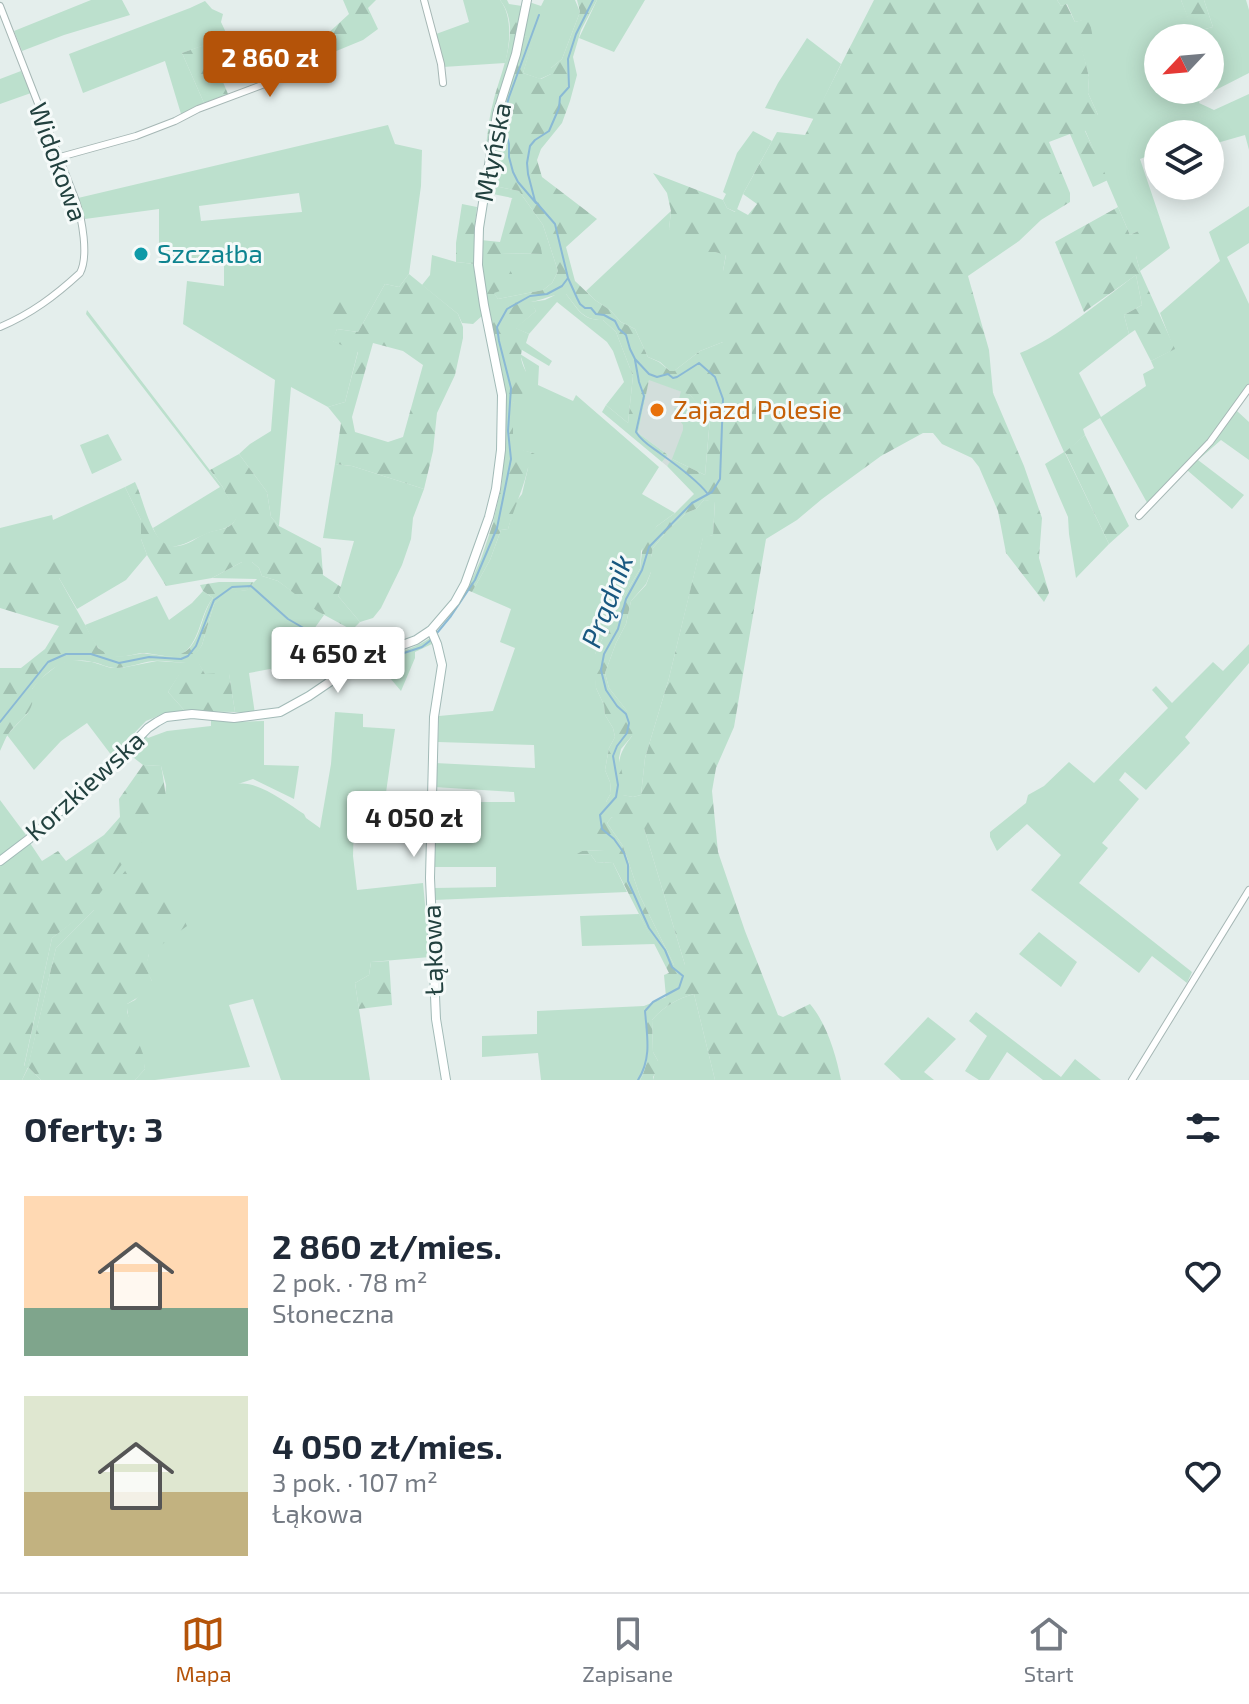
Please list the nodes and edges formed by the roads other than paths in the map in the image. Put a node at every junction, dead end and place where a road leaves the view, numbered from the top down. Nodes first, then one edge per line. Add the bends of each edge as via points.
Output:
1 (424, 0) edge
2 (527, 0) edge
3 (0, 6) edge
4 (299, 71) dead end
5 (443, 83) dead end
6 (60, 157) junction
7 (484, 305) joint
8 (0, 327) edge
9 (1249, 388) edge
10 (1139, 516) dead end
11 (431, 630) junction
12 (0, 861) edge
13 (1249, 890) edge
14 (446, 1080) edge
15 (1132, 1080) edge

1 - 5 street
2 - 7 street, Młyńska via 497,114 479,228
3 - 6 street, Widokowa
4 - 6 street via 136,136
6 - 8 street, Widokowa via 81,216 83,269 54,296
7 - 11 street, Korzkiewska via 502,395 496,489 465,584
9 - 10 street via 1210,442
11 - 12 street, Korzkiewska via 362,660 280,712 166,717
11 - 14 street, Łąkowa via 442,665 434,717 430,878 436,1019
13 - 15 street

